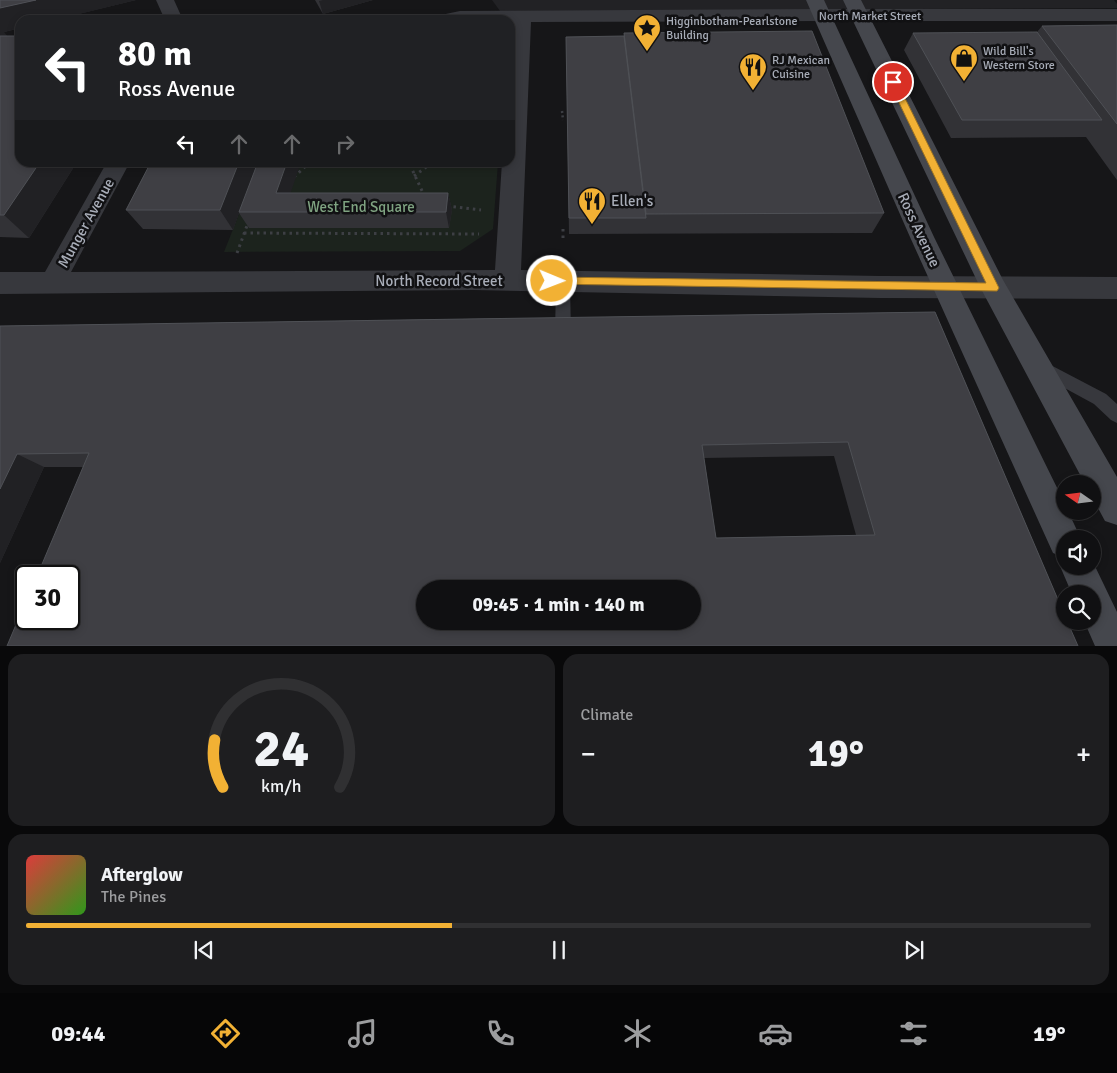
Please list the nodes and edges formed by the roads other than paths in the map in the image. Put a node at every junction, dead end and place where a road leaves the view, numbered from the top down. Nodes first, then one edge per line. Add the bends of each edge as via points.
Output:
1 (165, 0) edge
2 (818, 8) edge
3 (856, 8) edge
4 (454, 12) edge
5 (172, 15) edge
6 (495, 15) edge
7 (1117, 15) edge
8 (515, 16) edge
9 (522, 17) junction
10 (515, 140) edge
11 (116, 167) edge
12 (513, 167) edge
13 (507, 281) junction
14 (563, 282) junction
15 (0, 283) edge
16 (52, 283) junction
17 (946, 287) junction
18 (993, 288) junction
19 (1117, 288) edge
20 (563, 335) edge
21 (1036, 365) junction
22 (1117, 415) edge
23 (1117, 509) edge
24 (1060, 530) edge
25 (1101, 618) edge
26 (1114, 646) edge

1 - 5 street
2 - 3 street, North Market Street
2 - 9 street, North Market Street
2 - 17 main road, Ross Avenue
3 - 7 street, North Market Street
3 - 18 main road
4 - 6 street, North Market Street
8 - 9 street, North Market Street
9 - 10 street
11 - 16 street, Munger Avenue
12 - 13 street
13 - 14 street, North Record Street
13 - 16 street, North Record Street
14 - 17 street, North Record Street
14 - 20 lane
15 - 16 street, North Record Street
17 - 18 street, North Record Street
17 - 24 main road, Ross Avenue
18 - 19 street, North Record Street
18 - 21 main road
21 - 22 lane via 1100,398
21 - 23 main road
25 - 26 main road

